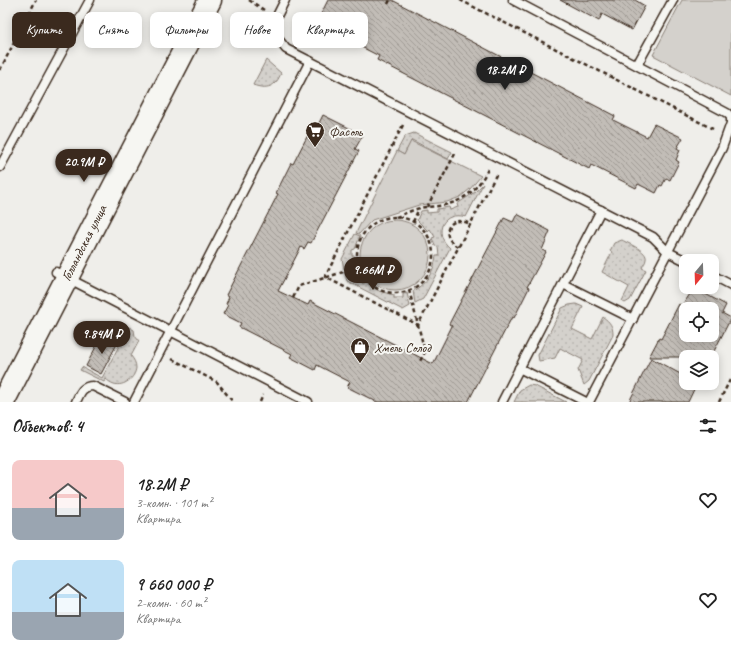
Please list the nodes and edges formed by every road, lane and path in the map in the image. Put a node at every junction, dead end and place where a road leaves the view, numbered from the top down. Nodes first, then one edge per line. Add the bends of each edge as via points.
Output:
1 (36, 0) edge
2 (90, 0) edge
3 (199, 0) edge
4 (210, 0) edge
5 (285, 0) edge
6 (390, 0) edge
7 (460, 0) edge
8 (513, 0) edge
9 (673, 0) edge
10 (388, 4) dead end
11 (310, 61) junction
12 (637, 66) junction
13 (0, 70) edge
14 (410, 112) junction
15 (726, 136) junction
16 (462, 139) junction
17 (495, 156) junction
18 (504, 160) junction
19 (0, 167) edge
20 (427, 207) junction
21 (420, 208) junction
22 (601, 210) junction
23 (394, 218) junction
24 (413, 222) junction
25 (470, 224) junction
26 (458, 247) junction
27 (668, 252) junction
28 (679, 258) edge
29 (359, 267) junction
30 (62, 275) junction
31 (325, 278) junction
32 (719, 279) edge
33 (563, 284) junction
34 (731, 285) edge
35 (410, 290) junction
36 (293, 298) dead end
37 (632, 319) junction
38 (418, 325) junction
39 (170, 331) junction
40 (160, 352) junction
41 (419, 363) dead end
42 (519, 368) junction
43 (731, 378) edge
44 (0, 382) edge
45 (3, 402) edge
46 (76, 402) edge
47 (125, 402) edge
48 (134, 402) edge
49 (233, 402) edge
50 (308, 402) edge
51 (502, 402) edge
52 (588, 402) edge
53 (719, 402) edge

1 - 13 path
2 - 19 lane
3 - 30 street, Голландская улица
4 - 30 street, Голландская улица
5 - 11 lane via 276,18 275,35 286,49
6 - 10 path
7 - 15 path
8 - 12 lane
9 - 12 lane
11 - 14 lane
11 - 39 lane
12 - 15 lane via 727,113 731,117
14 - 16 lane
14 - 31 path
15 - 27 lane
16 - 17 lane
16 - 20 path
17 - 18 lane
17 - 20 path via 484,178 472,192 447,205
18 - 22 lane
18 - 25 path
20 - 21 path
21 - 23 path
21 - 24 path
22 - 27 lane via 653,237
22 - 33 lane
23 - 24 path via 405,218
23 - 29 path via 389,217 374,223 363,234 357,249
24 - 35 path via 429,237 433,252 431,268 423,282
25 - 26 path
25 - 26 path via 464,220 457,220 447,230 448,237
26 - 38 path
27 - 28 lane
27 - 37 lane
29 - 31 path
29 - 35 path via 366,279 378,289 394,293
30 - 39 lane
30 - 44 street, Голландская улица
30 - 45 street, Голландская улица
31 - 36 path via 299,286
31 - 38 path
32 - 34 lane
33 - 37 lane
33 - 42 lane
35 - 38 path
37 - 52 lane
38 - 41 path via 425,352
39 - 40 lane
39 - 50 lane
40 - 48 lane
40 - 49 path via 217,382
42 - 51 lane
42 - 52 lane
43 - 53 path
46 - 47 lane via 87,386 93,386

